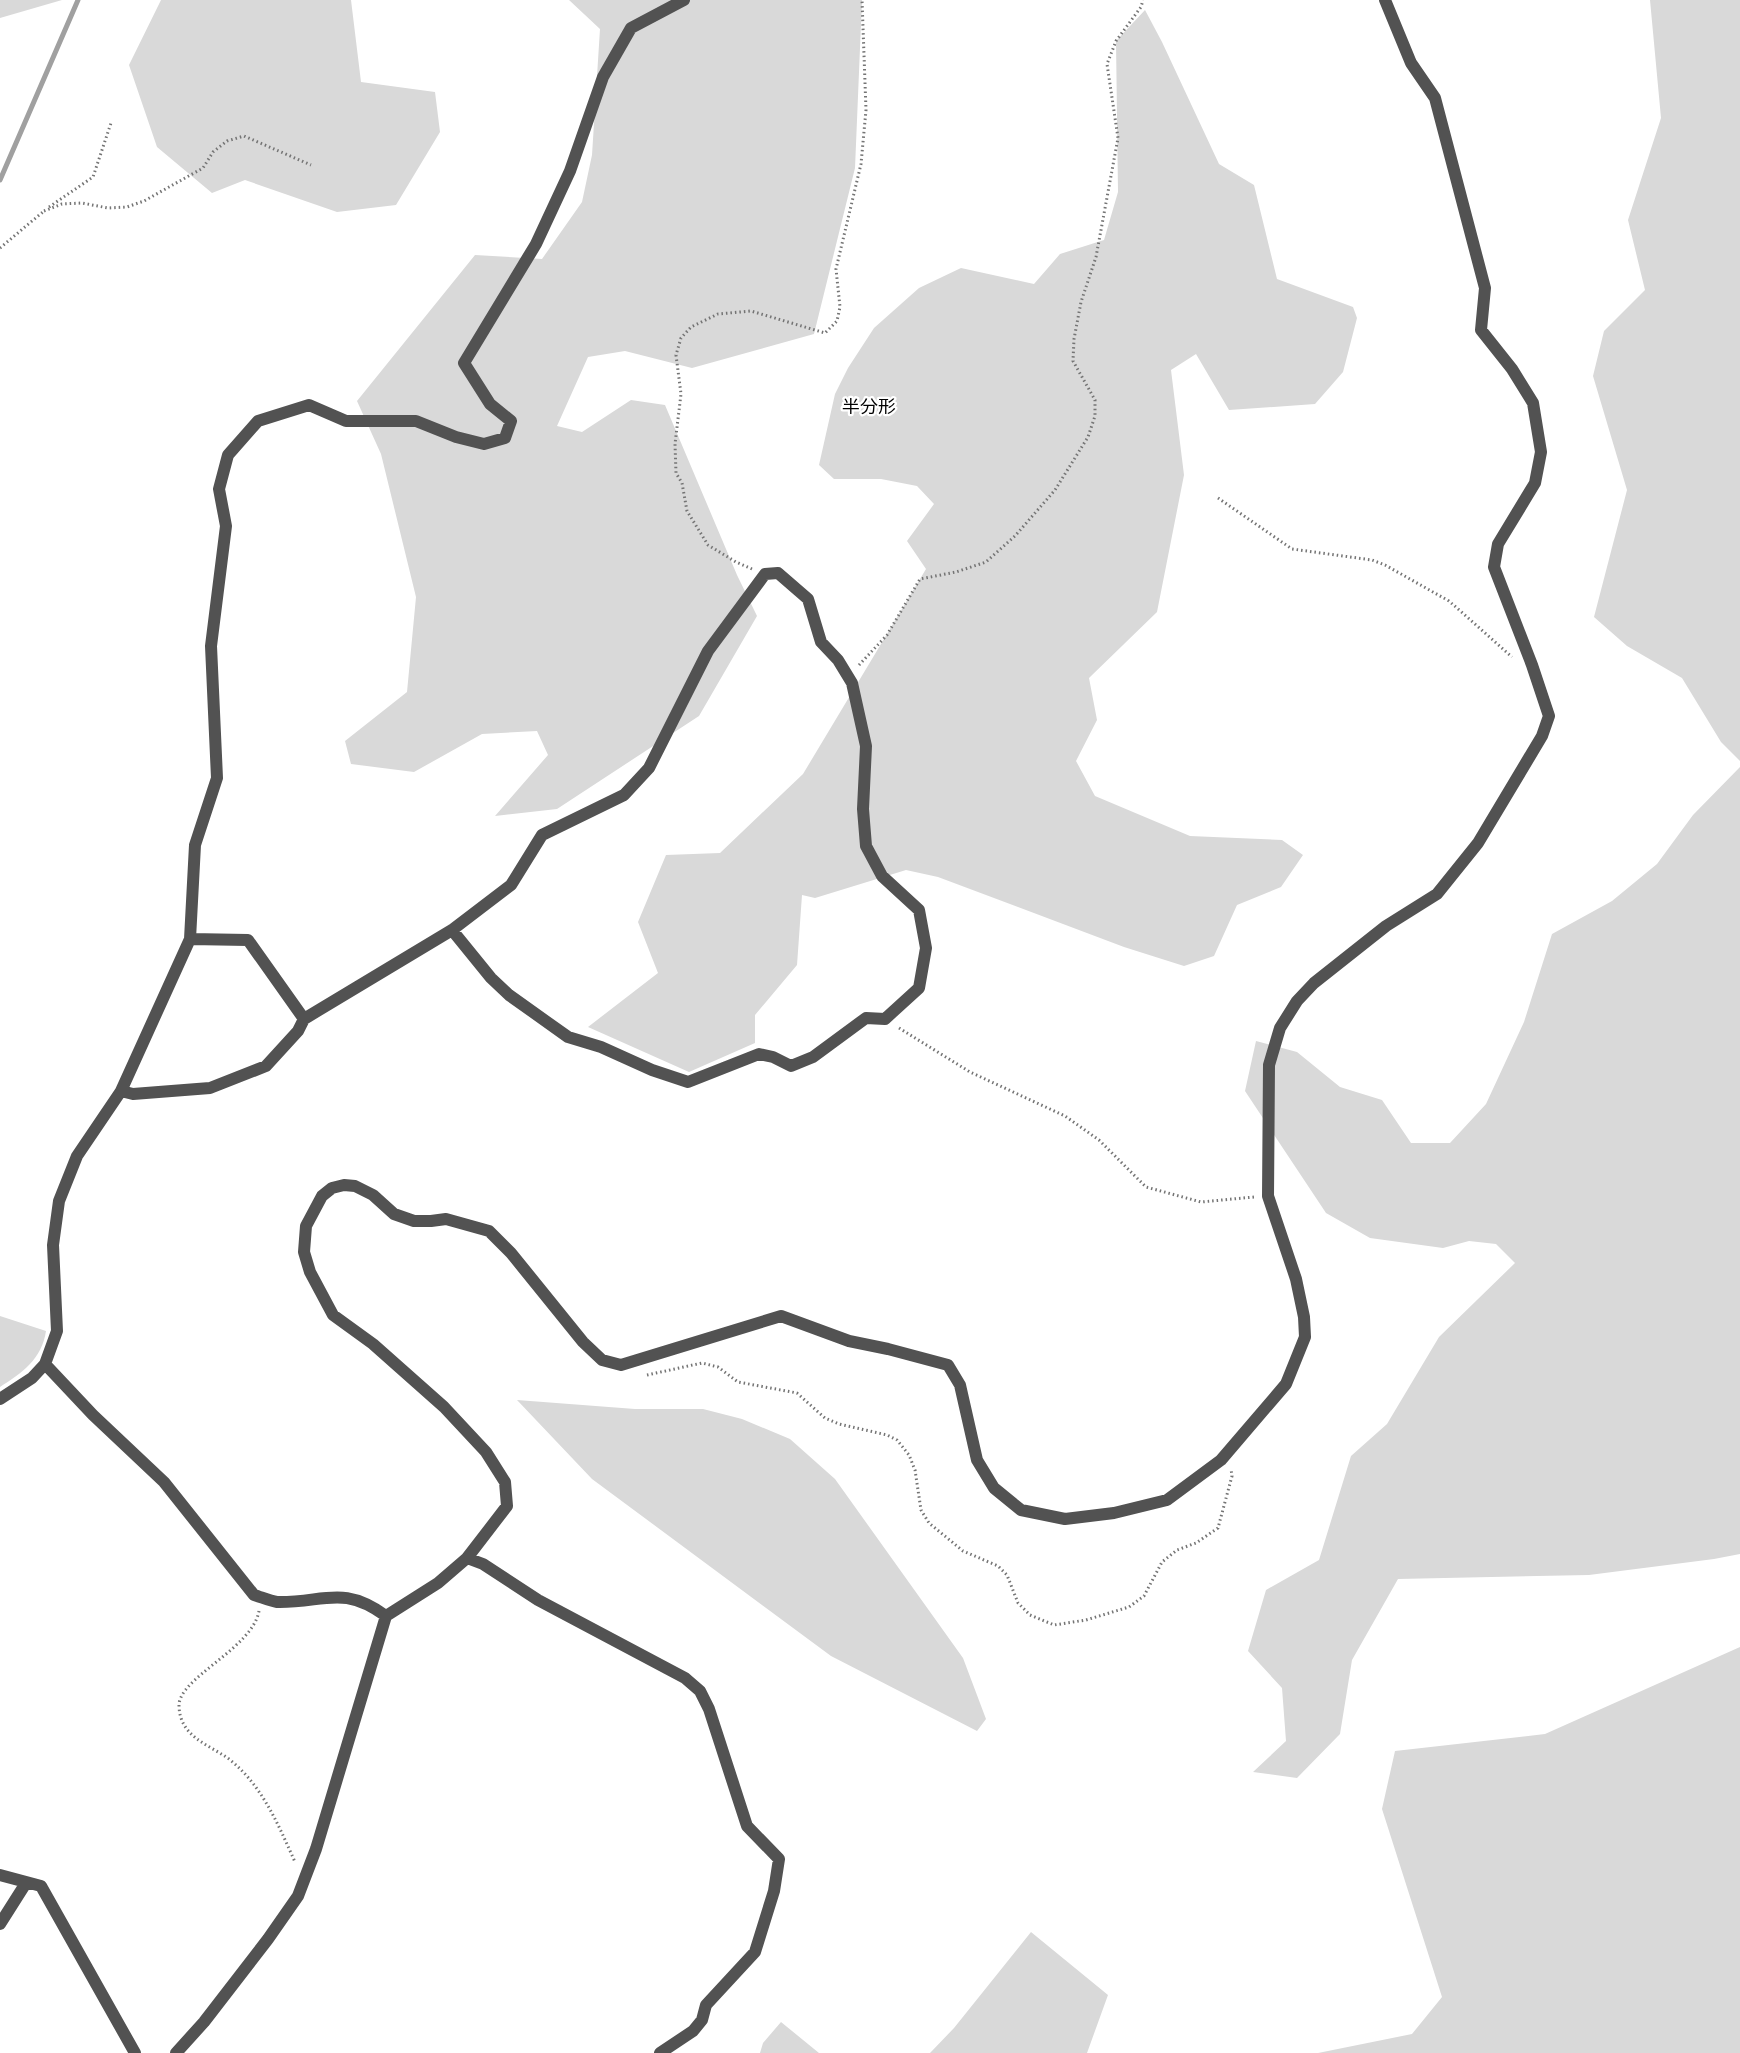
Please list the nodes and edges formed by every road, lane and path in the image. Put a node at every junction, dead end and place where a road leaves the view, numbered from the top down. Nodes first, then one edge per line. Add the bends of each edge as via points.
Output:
1 (684, 0) edge
2 (862, 0) edge
3 (1143, 0) edge
4 (1385, 0) edge
5 (111, 123) dead end
6 (311, 165) dead end
7 (44, 211) junction
8 (0, 248) edge
9 (1218, 498) dead end
10 (765, 574) junction
11 (849, 677) junction
12 (1536, 678) junction
13 (452, 930) junction
14 (190, 939) junction
15 (304, 1018) junction
16 (885, 1019) junction
17 (121, 1091) junction
18 (1268, 1196) junction
19 (45, 1364) junction
20 (640, 1376) dead end
21 (0, 1399) edge
22 (1230, 1450) junction
23 (467, 1558) junction
24 (262, 1598) junction
25 (386, 1616) junction
26 (0, 1875) edge
27 (303, 1882) junction
28 (26, 1883) junction
29 (0, 1924) edge
30 (135, 2053) edge
31 (176, 2053) edge
32 (660, 2053) edge

1 - 14 street via 632,28 603,77 570,171 536,244 464,363 490,404 511,421 505,438 484,444 416,421 345,421 309,405 258,421 228,455 219,489 226,526 211,646 217,778 195,844
2 - 10 path via 866,110 861,164 836,268 840,307 837,321 825,333 751,311 718,314 690,327 681,338 676,355 681,394 676,473 687,511 708,545
3 - 11 path via 1116,41 1107,64 1118,138 1096,257 1074,339 1073,360 1095,400 1088,437 1055,490 986,562 920,579 887,635
4 - 12 street via 1411,63 1435,98 1485,288 1481,330 1533,403 1541,452 1536,483 1498,544 1494,567
5 - 7 path via 93,177
6 - 7 path via 243,136 227,141 213,152 203,168 135,204 108,208 62,204
7 - 8 path
9 - 12 path via 1292,549 1372,560 1449,602
10 - 11 street via 778,573 808,599 822,642
10 - 13 street via 708,651 649,768 624,795 542,835 511,885
11 - 16 street via 866,746 866,846 882,876 919,910 926,948 919,988
12 - 18 street via 1549,716 1542,736 1478,843 1437,894 1386,926 1314,983 1280,1028 1269,1065
13 - 15 street
13 - 16 street via 509,995 568,1037 688,1083 759,1054 790,1066 813,1057 866,1018
14 - 15 street via 248,940
14 - 17 street
15 - 17 street via 298,1031 266,1066 210,1088 133,1094
16 - 18 path via 970,1072 1065,1116 1099,1140 1146,1187 1201,1202
17 - 19 street via 77,1156 59,1201 53,1245 57,1331
18 - 22 street via 1296,1279 1305,1317 1305,1338 1286,1384
19 - 21 street via 32,1378
19 - 24 street via 164,1482 254,1595
20 - 22 path via 702,1363 718,1367 738,1382 797,1393 825,1418 897,1440 912,1462 921,1510 929,1523 963,1551 998,1566 1007,1575 1024,1610 1054,1625 1129,1607 1144,1596 1162,1562 1218,1528 1232,1476
22 - 23 street via 1167,1500 1114,1514 1065,1519 1021,1510 994,1488 977,1460 960,1385 948,1365 849,1341 782,1316 621,1365 602,1360 511,1252 489,1232 446,1219 414,1221 394,1214 373,1195 355,1186 332,1188 321,1196 306,1226 304,1252 333,1315 373,1344 444,1407 486,1452 505,1482 507,1506
23 - 25 street via 438,1583
23 - 32 street via 685,1678 700,1691 747,1826 779,1859 774,1891 755,1952 706,2005 702,2020 693,2031
24 - 25 street via 275,1602 339,1596 369,1604
24 - 27 path via 250,1633 186,1688 179,1701 179,1713 186,1730 228,1758 266,1801
25 - 27 street
26 - 28 street
27 - 31 street via 298,1896 268,1939
28 - 29 street
28 - 30 street via 41,1886

